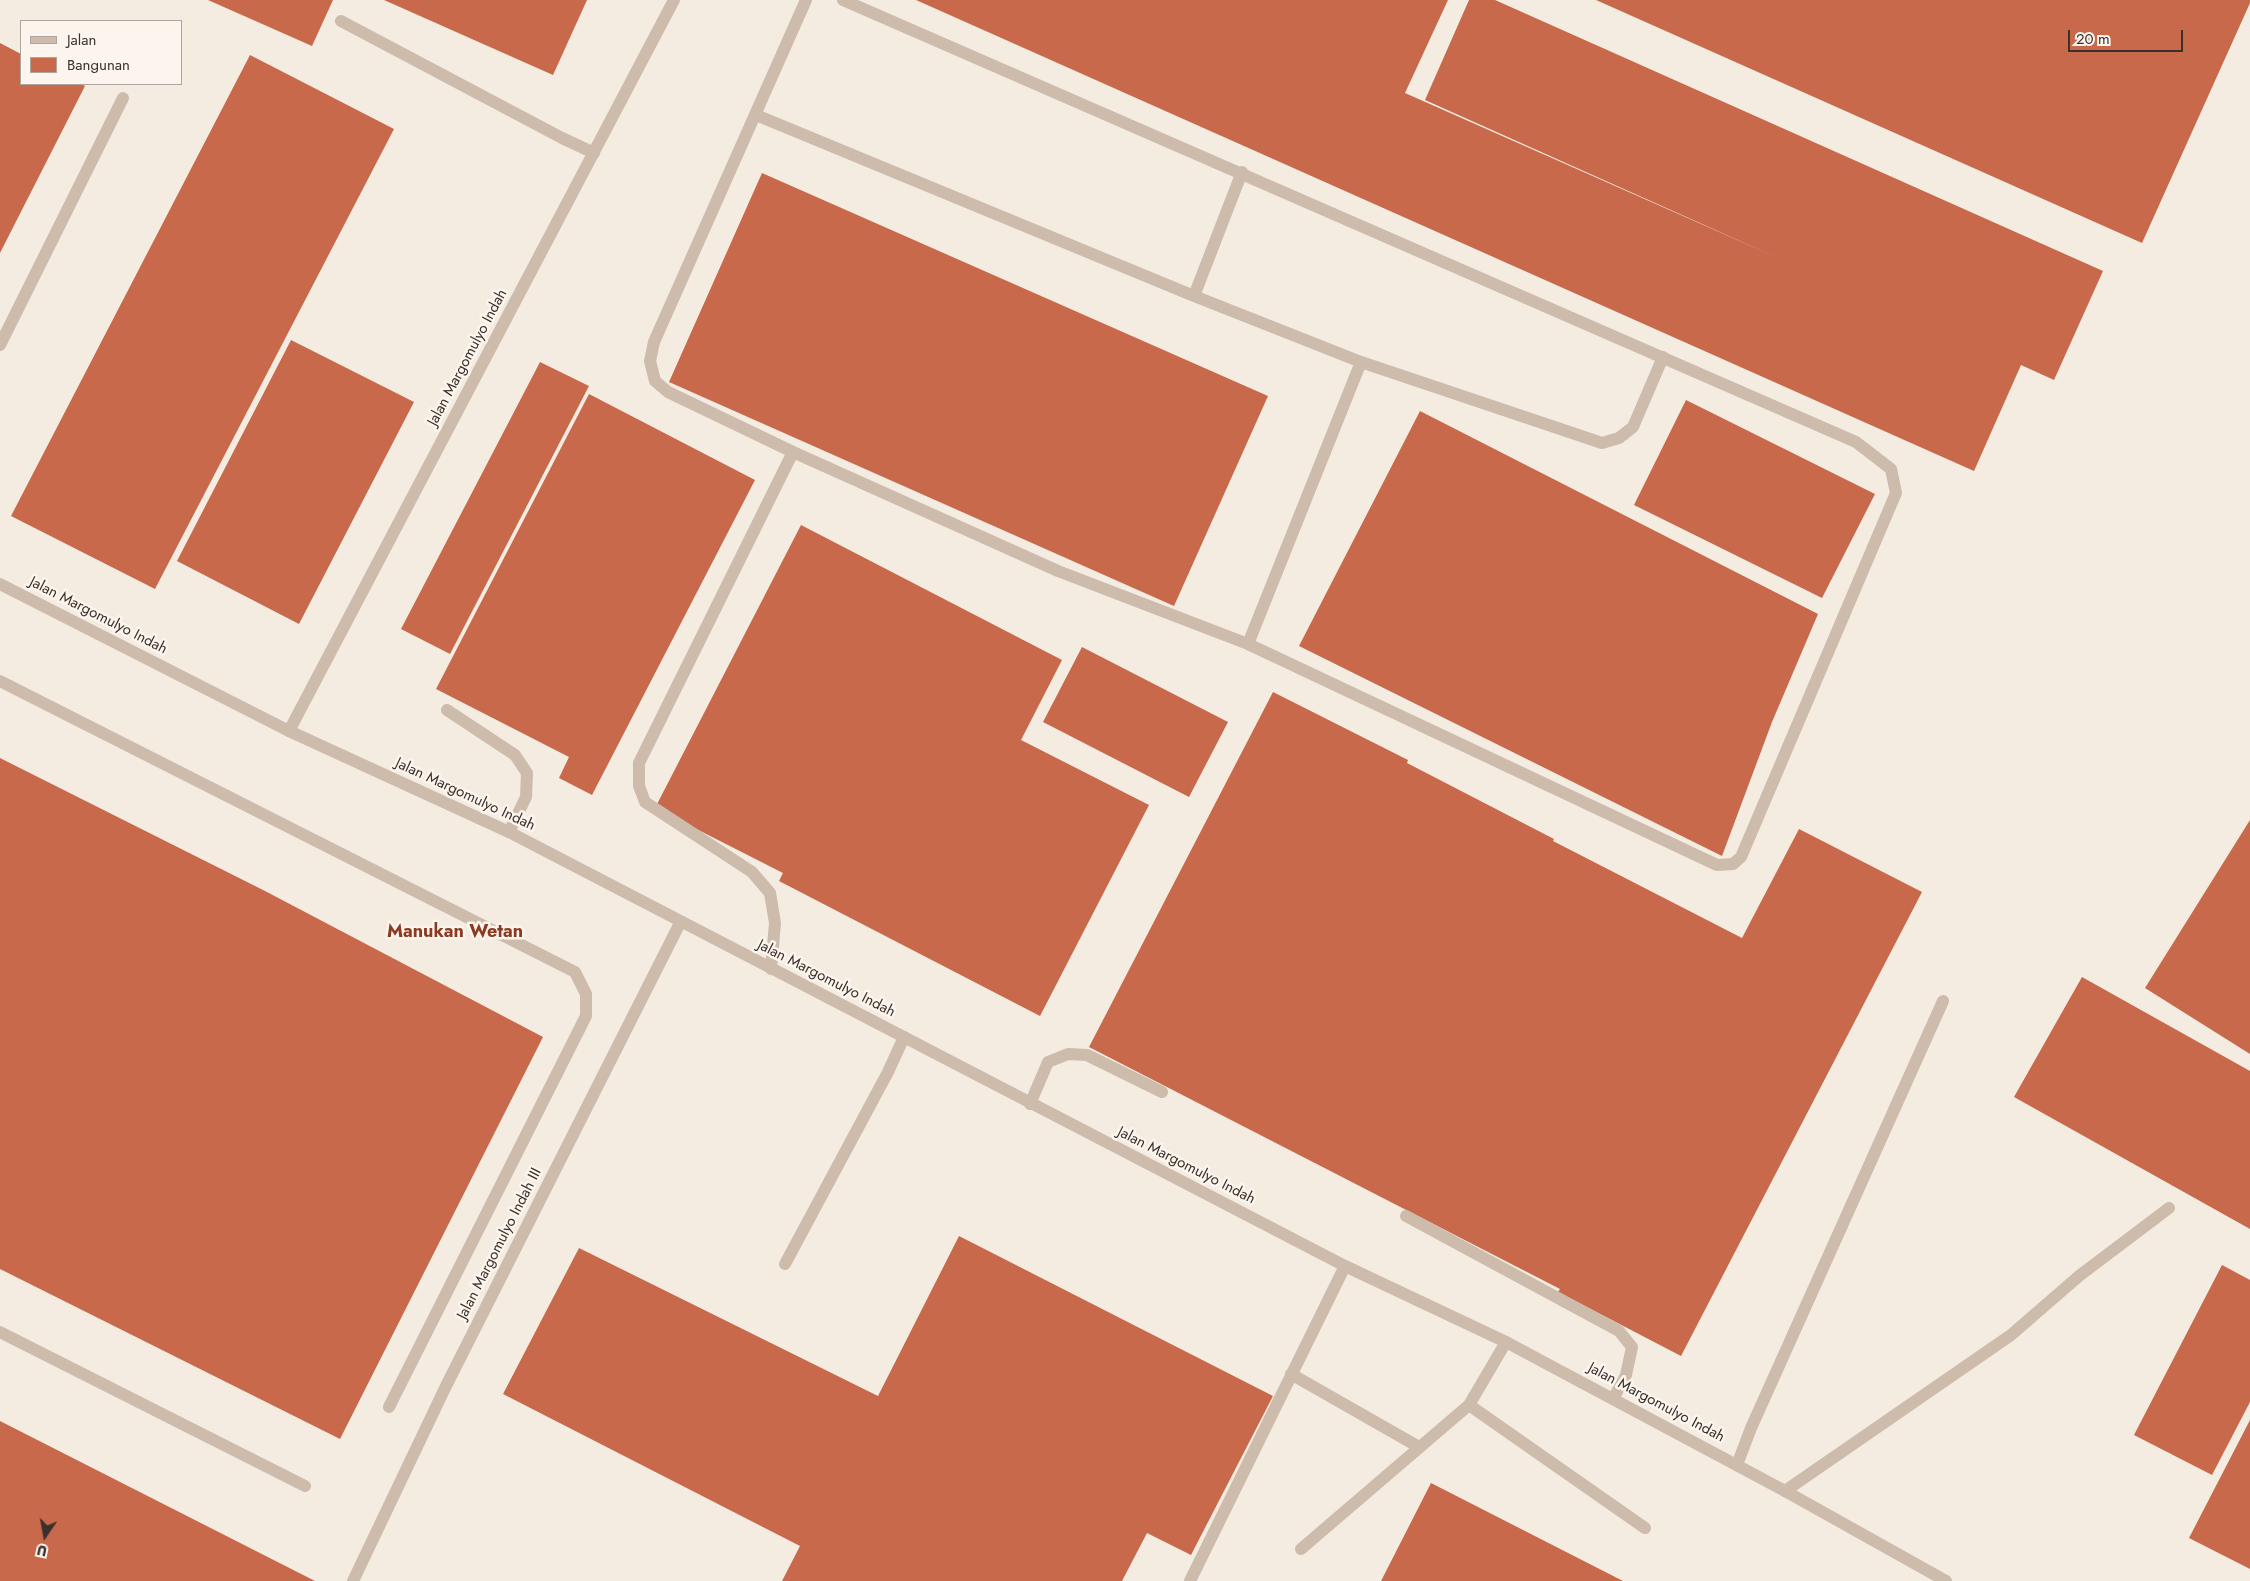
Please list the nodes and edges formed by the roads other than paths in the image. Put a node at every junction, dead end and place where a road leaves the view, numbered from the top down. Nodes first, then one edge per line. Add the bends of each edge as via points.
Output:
1 (674, 0) edge
2 (806, 0) edge
3 (843, 0) edge
4 (342, 21) dead end
5 (123, 98) dead end
6 (756, 114) junction
7 (594, 153) junction
8 (1242, 172) junction
9 (1194, 296) junction
10 (0, 345) edge
11 (1663, 357) junction
12 (1362, 362) junction
13 (793, 452) junction
14 (0, 584) edge
15 (1248, 644) junction
16 (0, 681) edge
17 (447, 710) dead end
18 (289, 731) junction
19 (509, 832) junction
20 (680, 923) junction
21 (771, 969) junction
22 (1943, 1001) dead end
23 (904, 1037) junction
24 (1162, 1092) dead end
25 (1030, 1104) junction
26 (2169, 1208) dead end
27 (1406, 1216) dead end
28 (784, 1264) dead end
29 (1345, 1266) junction
30 (0, 1332) edge
31 (1506, 1342) junction
32 (1291, 1374) junction
33 (1613, 1399) junction
34 (1468, 1404) junction
35 (389, 1406) dead end
36 (1419, 1447) junction
37 (1737, 1465) junction
38 (305, 1486) dead end
39 (1786, 1491) junction
40 (1645, 1528) dead end
41 (1301, 1549) dead end
42 (353, 1581) edge
43 (1190, 1581) edge
44 (1946, 1581) edge

1 - 7 street, Jalan Margomulyo Indah
2 - 6 street
3 - 8 street
4 - 7 street
5 - 10 street
6 - 9 street
6 - 13 street via 654,342 650,361 655,381 668,392
7 - 18 street, Jalan Margomulyo Indah
8 - 9 street
8 - 11 street
9 - 12 street
11 - 12 street via 1633,427 1619,438 1602,443
11 - 15 street via 1856,442 1891,469 1896,493 1741,856 1733,864 1717,865
12 - 15 street
13 - 15 street via 1058,571
13 - 21 street via 639,763 639,786 645,802 752,872 770,893 775,923
14 - 18 street, Jalan Margomulyo Indah
16 - 35 street via 575,972 586,994 586,1016
17 - 19 street via 515,756 527,773 526,797
18 - 19 street, Jalan Margomulyo Indah
19 - 20 street, Jalan Margomulyo Indah
20 - 21 street, Jalan Margomulyo Indah
20 - 42 street, Jalan Margomulyo Indah III via 446,1386
21 - 23 street, Jalan Margomulyo Indah
22 - 37 street
23 - 25 street, Jalan Margomulyo Indah
23 - 28 street
24 - 25 street via 1087,1055 1068,1054 1048,1062
25 - 29 street, Jalan Margomulyo Indah
26 - 39 street via 2079,1276 2011,1335
27 - 33 street via 1620,1331 1632,1347 1626,1375
29 - 31 street, Jalan Margomulyo Indah
29 - 32 street
30 - 38 street
31 - 33 street, Jalan Margomulyo Indah
31 - 34 street
32 - 36 street
32 - 43 street
33 - 37 street, Jalan Margomulyo Indah
34 - 36 street
34 - 40 street
36 - 41 street
37 - 39 street, Jalan Margomulyo Indah
39 - 44 street, Jalan Margomulyo Indah

